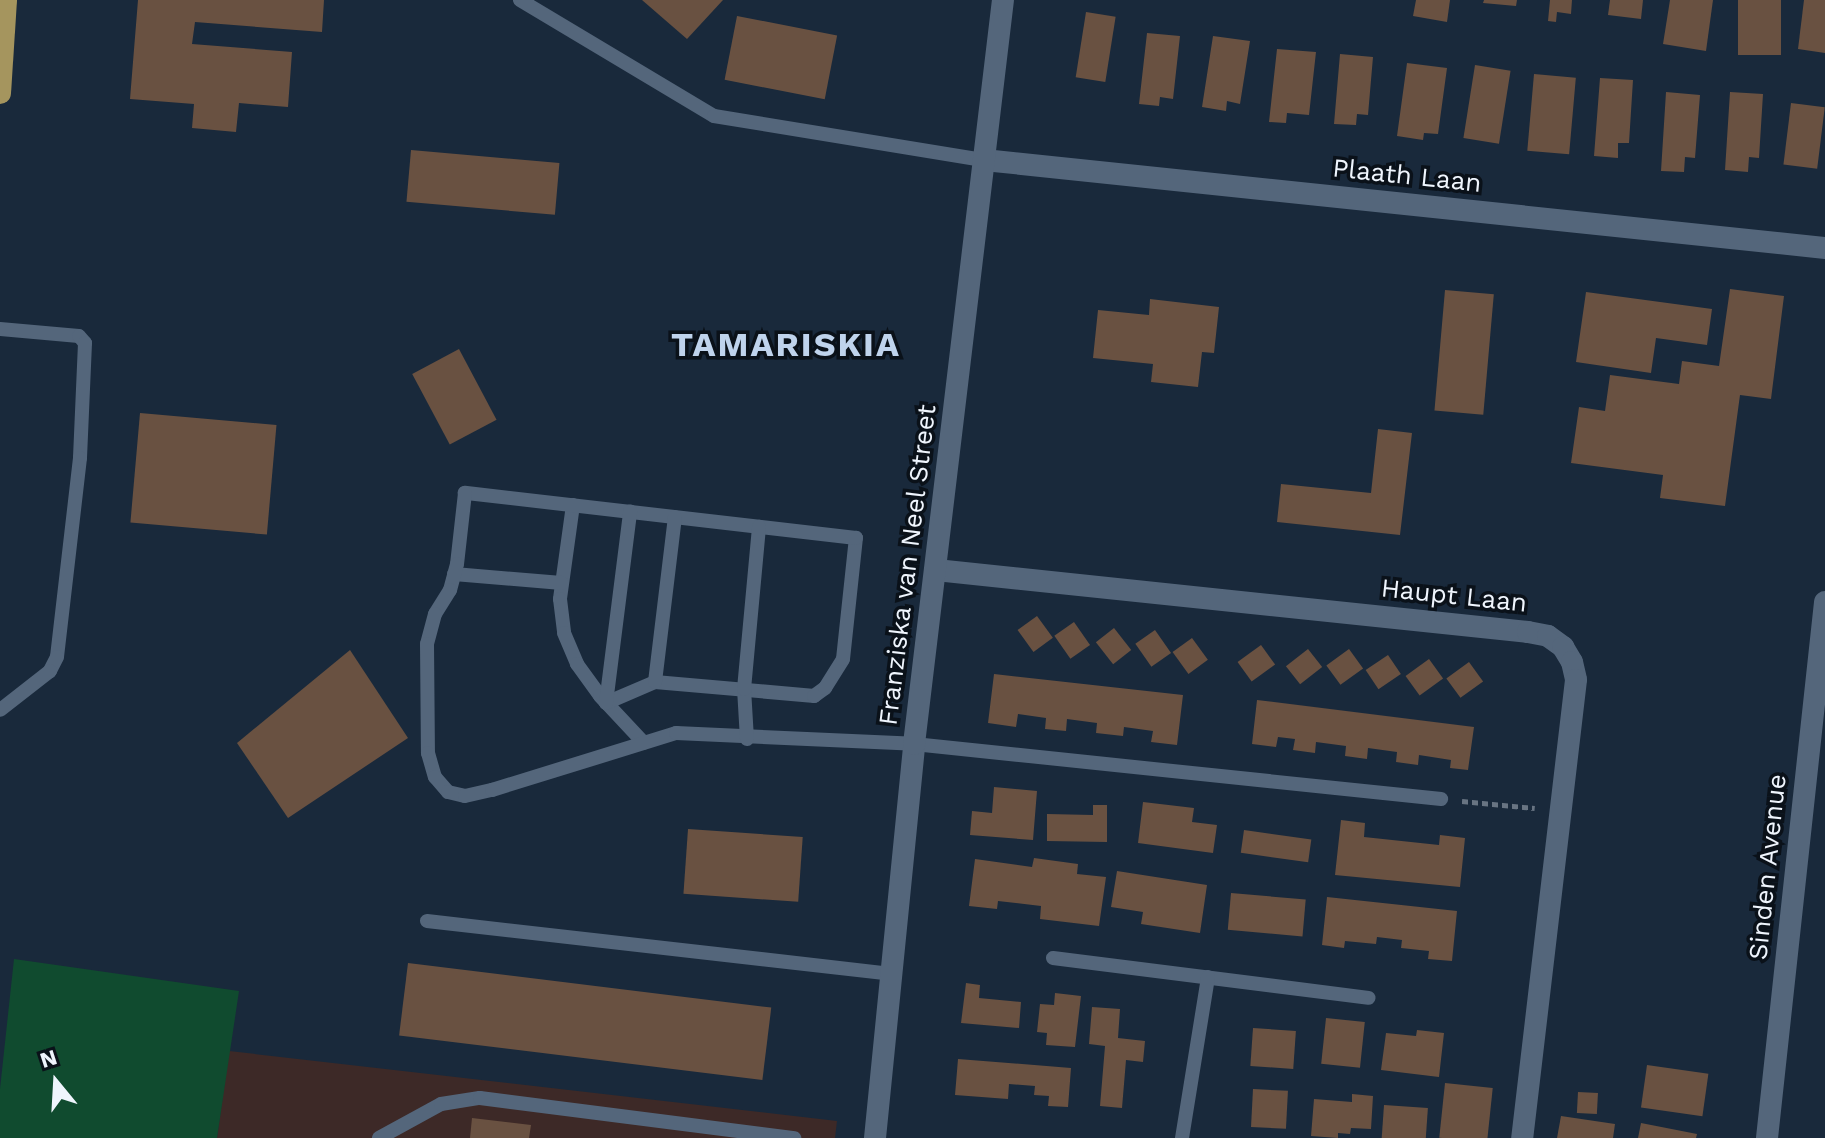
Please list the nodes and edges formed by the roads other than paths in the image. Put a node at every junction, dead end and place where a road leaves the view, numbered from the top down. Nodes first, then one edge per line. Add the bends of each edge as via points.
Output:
1 (6, 0) edge
2 (520, 0) edge
3 (1003, 0) edge
4 (0, 93) edge
5 (984, 160) junction
6 (1825, 248) edge
7 (0, 329) edge
8 (573, 505) junction
9 (630, 512) junction
10 (675, 517) junction
11 (759, 527) junction
12 (936, 570) junction
13 (454, 574) junction
14 (562, 583) junction
15 (1825, 602) edge
16 (655, 682) junction
17 (744, 689) junction
18 (606, 703) junction
19 (0, 710) edge
20 (747, 739) junction
21 (644, 743) junction
22 (914, 744) junction
23 (1441, 799) road end
24 (427, 921) dead end
25 (1053, 958) dead end
26 (891, 974) junction
27 (1208, 977) junction
28 (1368, 998) dead end
29 (379, 1138) edge
30 (794, 1138) edge
31 (875, 1138) edge
32 (1182, 1138) edge
33 (1522, 1138) edge
34 (1767, 1138) edge

1 - 4 main road
2 - 5 lane via 714,116
3 - 5 street, Franziska van Neel Street
5 - 6 street, Plaath Laan
5 - 12 street, Franziska van Neel Street
7 - 19 lane via 79,336 85,343 80,458 57,657 50,671
8 - 9 lane
8 - 13 lane via 465,493
8 - 14 lane
9 - 10 lane
9 - 18 lane
10 - 11 lane
10 - 16 lane
11 - 17 lane
11 - 17 lane via 856,538 843,659 836,675 814,696
12 - 22 street, Franziska van Neel Street
12 - 33 street, Haupt Laan via 1548,636 1563,647 1576,680
13 - 14 lane
13 - 21 lane via 427,644 428,753 435,777 448,792 465,796 492,790
14 - 18 lane via 564,633 577,664
15 - 34 street, Sinden Avenue
16 - 17 lane
16 - 18 lane
17 - 20 lane
18 - 21 lane
20 - 21 lane via 676,733
20 - 22 lane
22 - 23 lane
22 - 26 street, Franziska van Neel Street
24 - 26 lane
25 - 27 lane
26 - 31 street, Franziska van Neel Street
27 - 28 lane
27 - 32 lane
29 - 30 lane via 441,1104 480,1098

